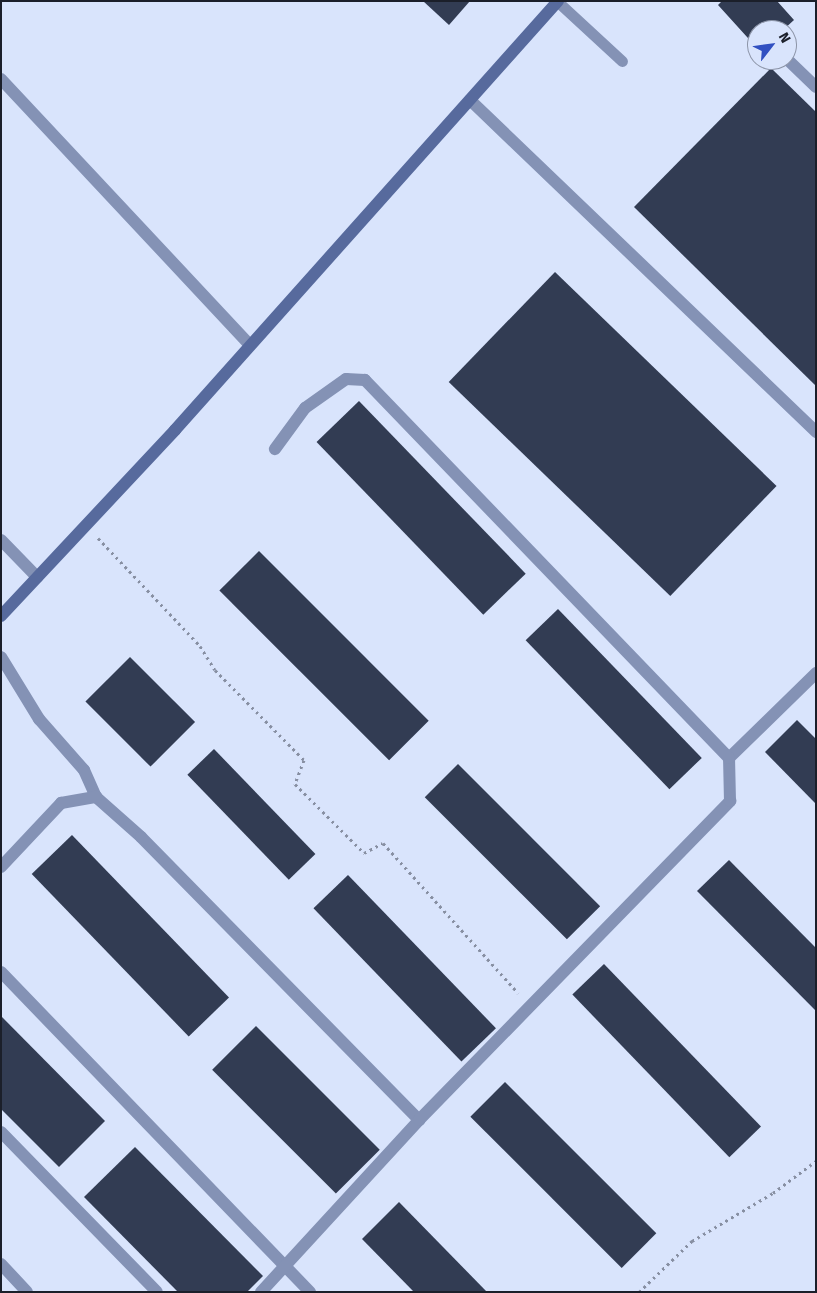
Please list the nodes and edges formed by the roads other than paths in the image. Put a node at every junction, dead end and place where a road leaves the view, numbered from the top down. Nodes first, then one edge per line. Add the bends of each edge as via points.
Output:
1 (558, 2) edge
2 (622, 61) dead end
3 (797, 69) edge
4 (1, 79) edge
5 (816, 87) edge
6 (470, 100) junction
7 (250, 345) junction
8 (816, 432) edge
9 (275, 449) dead end
10 (1, 540) edge
11 (37, 577) junction
12 (1, 616) edge
13 (1, 657) edge
14 (816, 673) edge
15 (729, 758) junction
16 (96, 797) junction
17 (1, 867) edge
18 (1, 972) edge
19 (419, 1120) junction
20 (1, 1132) edge
21 (1, 1264) edge
22 (284, 1265) junction
23 (27, 1292) edge
24 (157, 1292) edge
25 (261, 1292) edge
26 (310, 1292) edge

1 - 2 lane
1 - 6 street
3 - 5 street
4 - 7 street
6 - 7 street
6 - 8 street
7 - 11 street
9 - 15 street via 305,408 346,379 365,380
10 - 11 street
11 - 12 street
13 - 16 street via 39,720 84,770
14 - 15 street
15 - 19 street via 730,801
16 - 17 street via 61,803
16 - 19 street via 142,837
18 - 22 street
19 - 22 street
20 - 24 street
21 - 23 street
22 - 25 street
22 - 26 street

